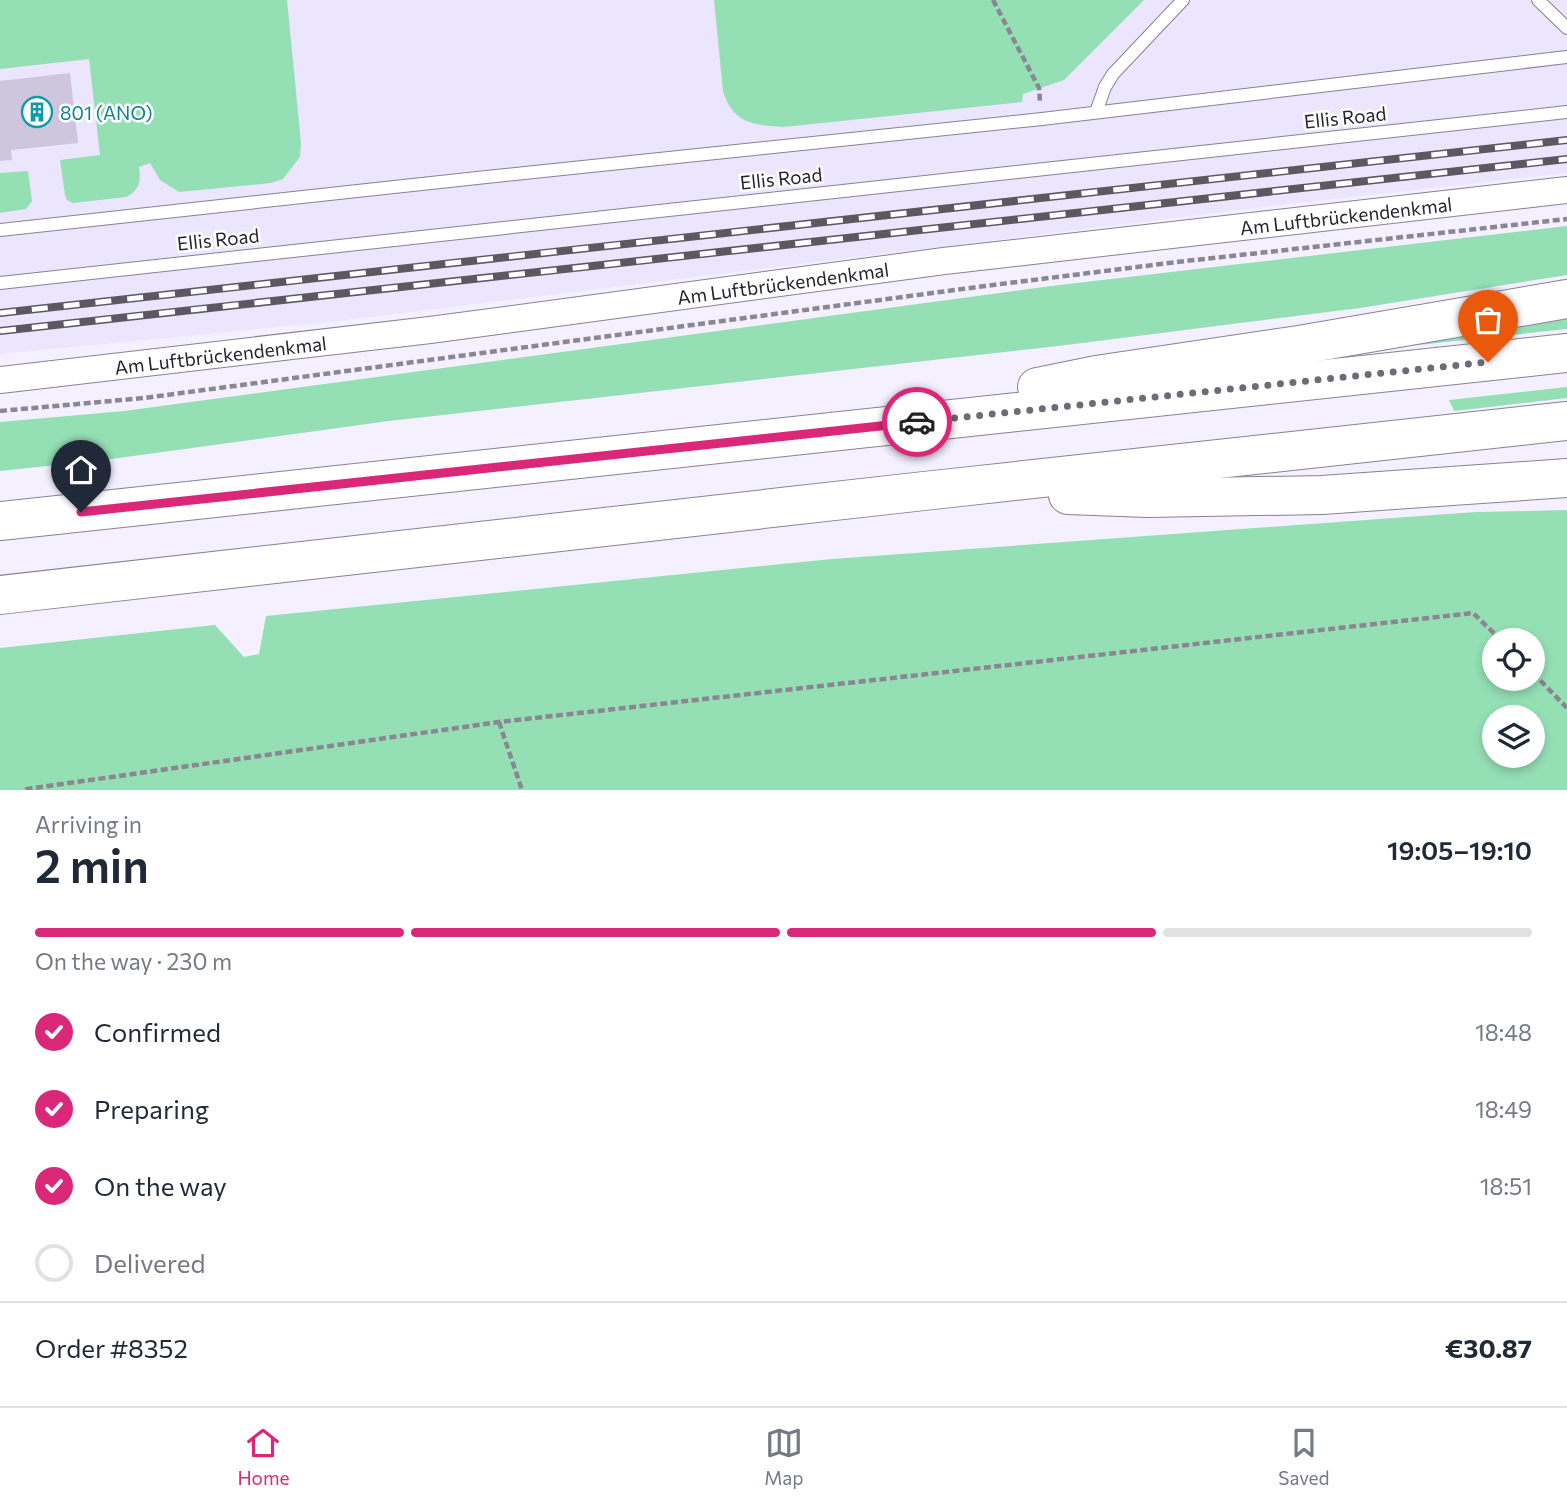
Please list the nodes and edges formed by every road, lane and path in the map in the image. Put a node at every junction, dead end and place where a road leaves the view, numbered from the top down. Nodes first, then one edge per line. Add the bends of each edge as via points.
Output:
1 (993, 0) edge
2 (1183, 0) edge
3 (1538, 0) edge
4 (1567, 28) edge
5 (1567, 57) edge
6 (1096, 112) junction
7 (1567, 112) edge
8 (1042, 119) junction
9 (1567, 190) edge
10 (1567, 219) edge
11 (0, 230) edge
12 (0, 283) edge
13 (1567, 299) edge
14 (1567, 353) edge
15 (0, 380) edge
16 (0, 411) edge
17 (1567, 421) edge
18 (814, 433) junction
19 (1567, 478) edge
20 (933, 490) junction
21 (0, 521) edge
22 (0, 595) edge
23 (1489, 628) edge
24 (1545, 686) edge
25 (1567, 708) edge
26 (499, 722) junction
27 (27, 789) edge
28 (522, 790) edge

1 - 8 path via 1039,88
2 - 6 lane via 1113,74
3 - 4 lane
5 - 6 lane
6 - 8 lane
7 - 12 lane, Ellis Road
8 - 11 lane
9 - 15 street, Am Luftbrückendenkmal via 944,261 430,330
10 - 16 path via 1177,262 144,398
13 - 18 highway via 1096,375
14 - 18 highway
17 - 20 highway
18 - 21 highway
19 - 20 highway via 1322,495 1147,498
20 - 22 highway
23 - 26 path via 1473,612
24 - 25 path
26 - 27 path
26 - 28 path

